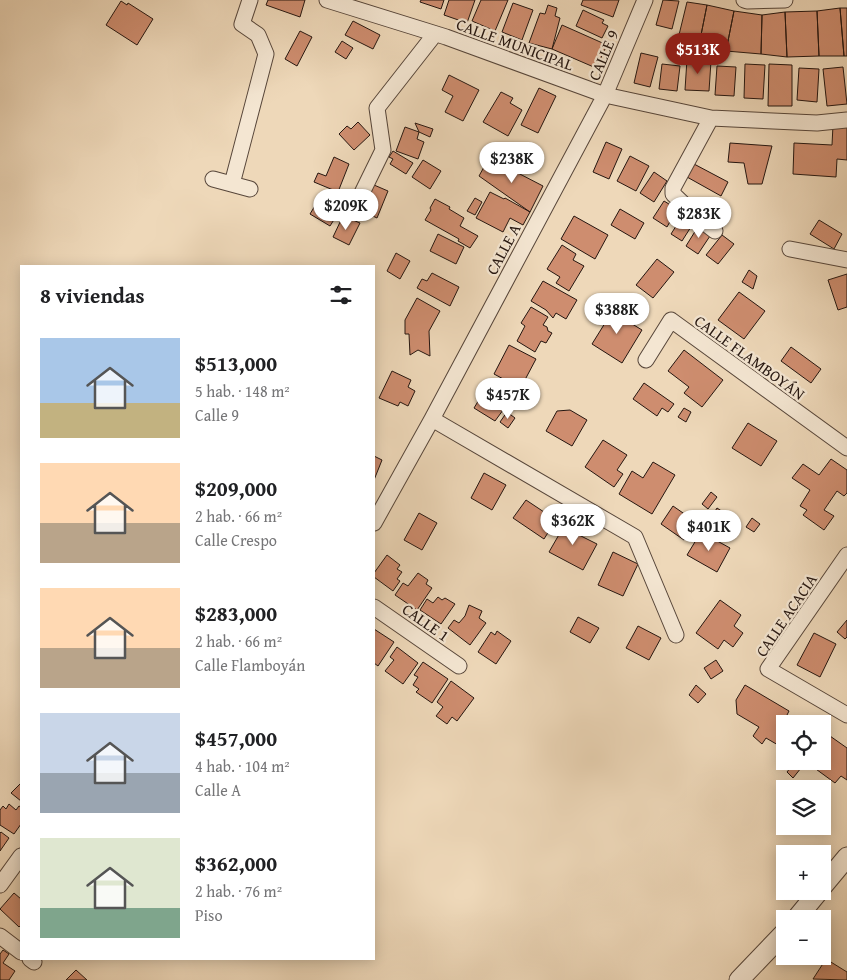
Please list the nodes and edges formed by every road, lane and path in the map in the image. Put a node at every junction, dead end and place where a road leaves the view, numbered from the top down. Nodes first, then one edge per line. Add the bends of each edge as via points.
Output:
1 (250, 0) edge
2 (327, 0) edge
3 (645, 0) edge
4 (744, 0) edge
5 (785, 0) edge
6 (435, 34) junction
7 (605, 95) junction
8 (711, 118) junction
9 (847, 120) edge
10 (213, 179) dead end
11 (232, 184) junction
12 (250, 189) dead end
13 (361, 195) dead end
14 (715, 231) dead end
15 (790, 249) dead end
16 (847, 260) edge
17 (646, 360) dead end
18 (432, 419) junction
19 (847, 448) edge
20 (375, 522) edge
21 (847, 555) edge
22 (375, 608) edge
23 (676, 635) dead end
24 (459, 666) dead end
25 (847, 715) edge
26 (20, 857) edge
27 (847, 857) edge
28 (831, 876) edge
29 (0, 884) edge
30 (812, 900) edge
31 (803, 910) edge
32 (0, 936) edge
33 (776, 941) edge
34 (20, 951) edge
35 (739, 980) edge

1 - 11 street via 242,24 258,35 266,54
2 - 6 street, CALLE MUNICIPAL
3 - 7 street, CALLE 9
4 - 5 street
6 - 7 street, CALLE MUNICIPAL
6 - 13 street via 377,108 382,150
7 - 8 street, CALLE MUNICIPAL
7 - 18 street, CALLE A
8 - 9 street, CALLE MUNICIPAL via 817,123
8 - 14 street via 673,188 673,194
10 - 11 street
11 - 12 street
15 - 16 street
17 - 19 street, CALLE FLAMBOYÁN via 671,320
18 - 20 street, CALLE A
18 - 23 street via 635,537
21 - 25 street, CALLE ACACIA via 768,669
22 - 24 street, CALLE 1
26 - 29 street
27 - 28 street
30 - 31 street
32 - 34 street
33 - 35 street

